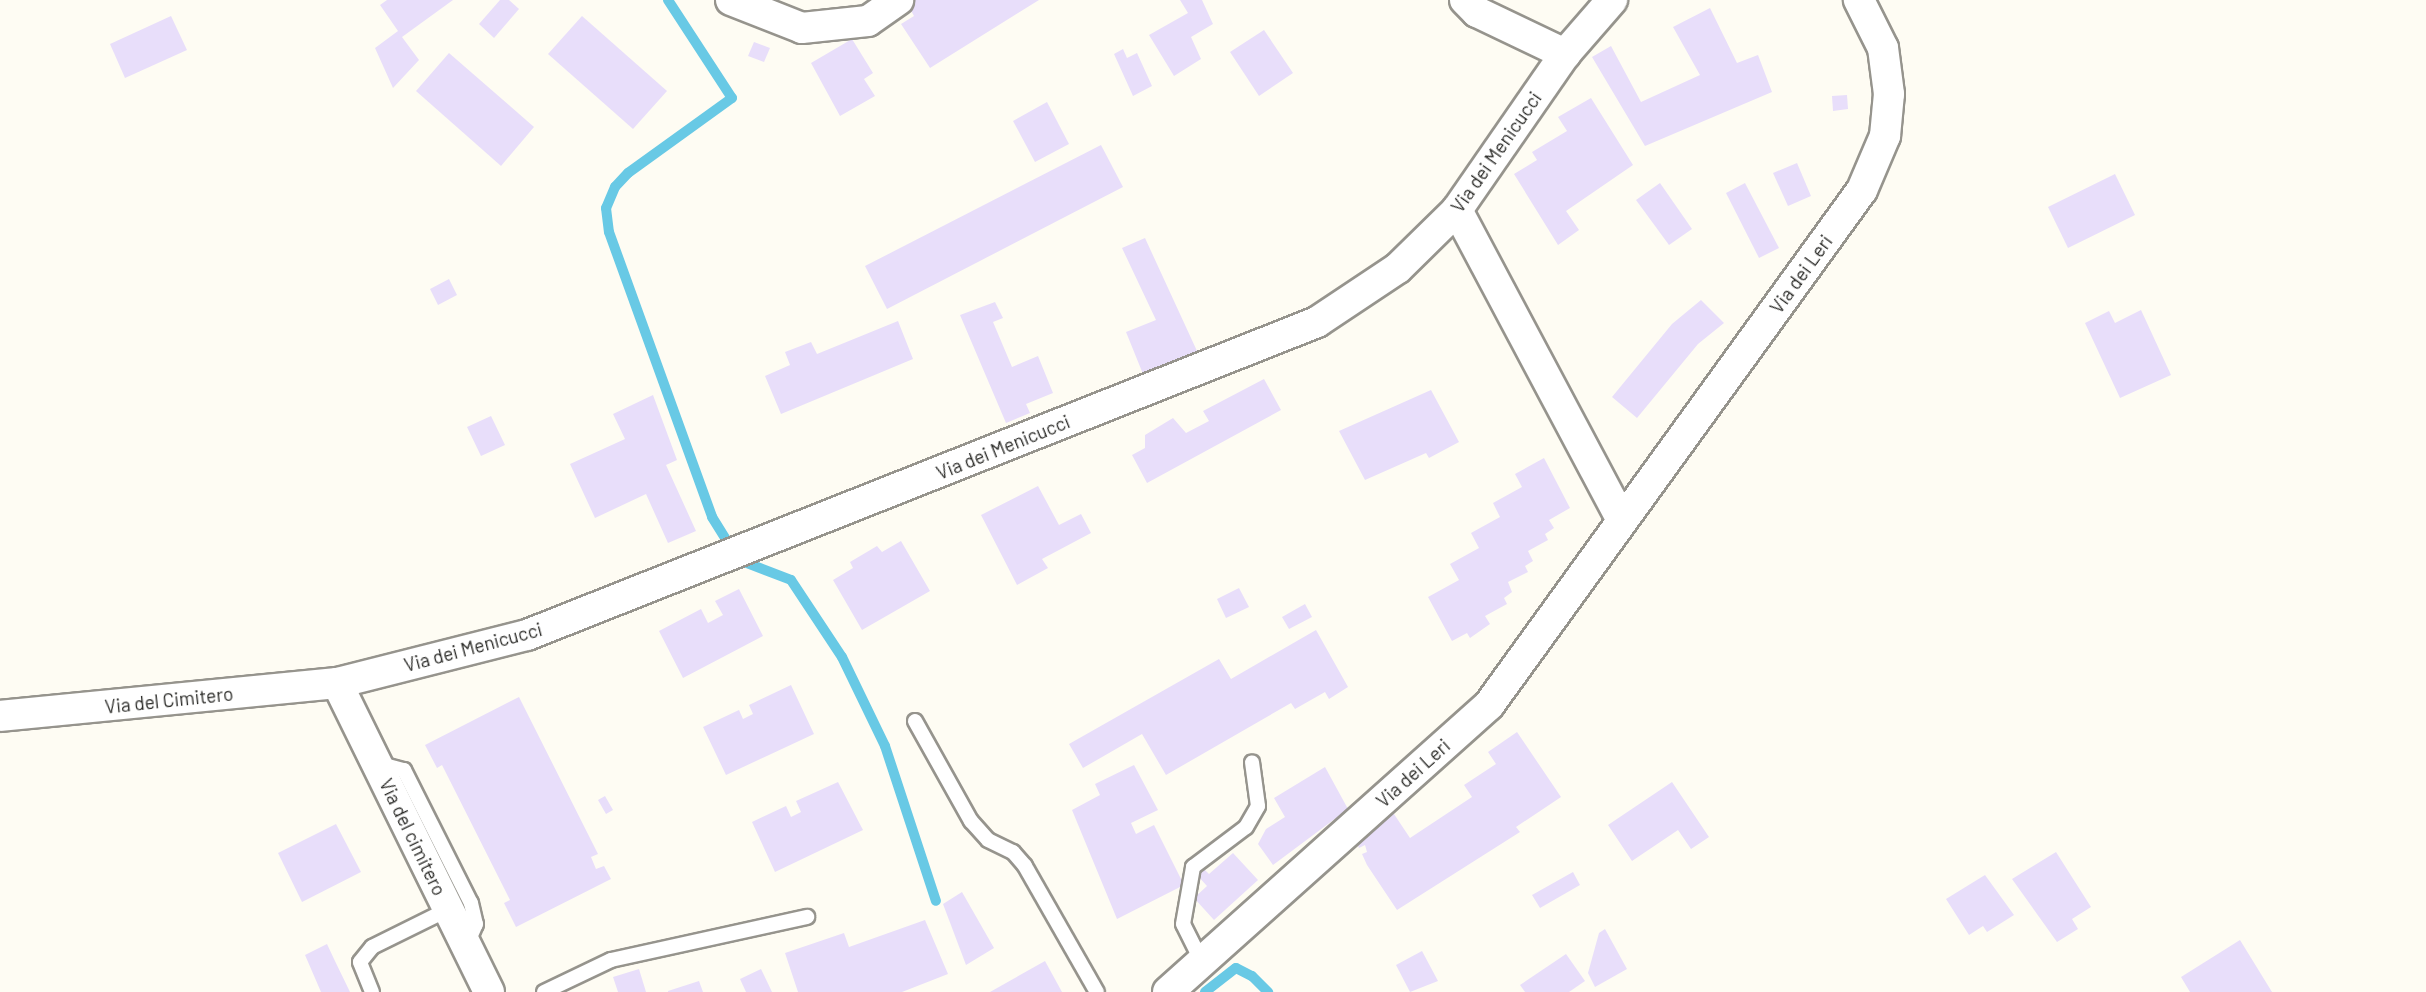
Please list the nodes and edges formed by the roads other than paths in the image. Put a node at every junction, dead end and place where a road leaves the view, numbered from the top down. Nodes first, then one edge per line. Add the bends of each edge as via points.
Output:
1 (731, 0) edge
2 (898, 0) edge
3 (1465, 0) edge
4 (1612, 0) edge
5 (1859, 0) edge
6 (1565, 54) junction
7 (1457, 210) junction
8 (1621, 519) junction
9 (337, 683) junction
10 (0, 716) edge
11 (915, 721) dead end
12 (1252, 762) dead end
13 (377, 763) junction
14 (449, 909) junction
15 (807, 917) dead end
16 (466, 945) junction
17 (1202, 961) junction
18 (372, 992) edge
19 (489, 992) edge
20 (544, 992) edge
21 (1097, 992) edge
22 (1168, 992) edge

1 - 2 street via 802,28 868,21
3 - 6 street via 1477,12
4 - 6 street, Via dei Menicucci
5 - 8 street, Via dei Leri via 1883,48 1889,94 1885,135 1862,190
6 - 7 street, Via dei Menicucci
7 - 8 street
7 - 9 street, Via dei Menicucci via 1398,268 1317,322 527,635
8 - 17 street, Via dei Leri via 1489,705
9 - 10 street, Via del Cimitero
9 - 13 street, Via del cimitero
11 - 21 lane via 971,821 988,840 1013,852 1025,866
12 - 17 lane via 1258,806 1246,827 1193,867 1183,923
13 - 14 street, Via del cimitero
13 - 16 lane via 404,770 471,902 476,924
14 - 16 street, Via del cimitero
14 - 18 lane via 372,947 360,962
15 - 20 lane via 611,960
16 - 19 street, Via del cimitero
17 - 22 street, Via dei Leri

